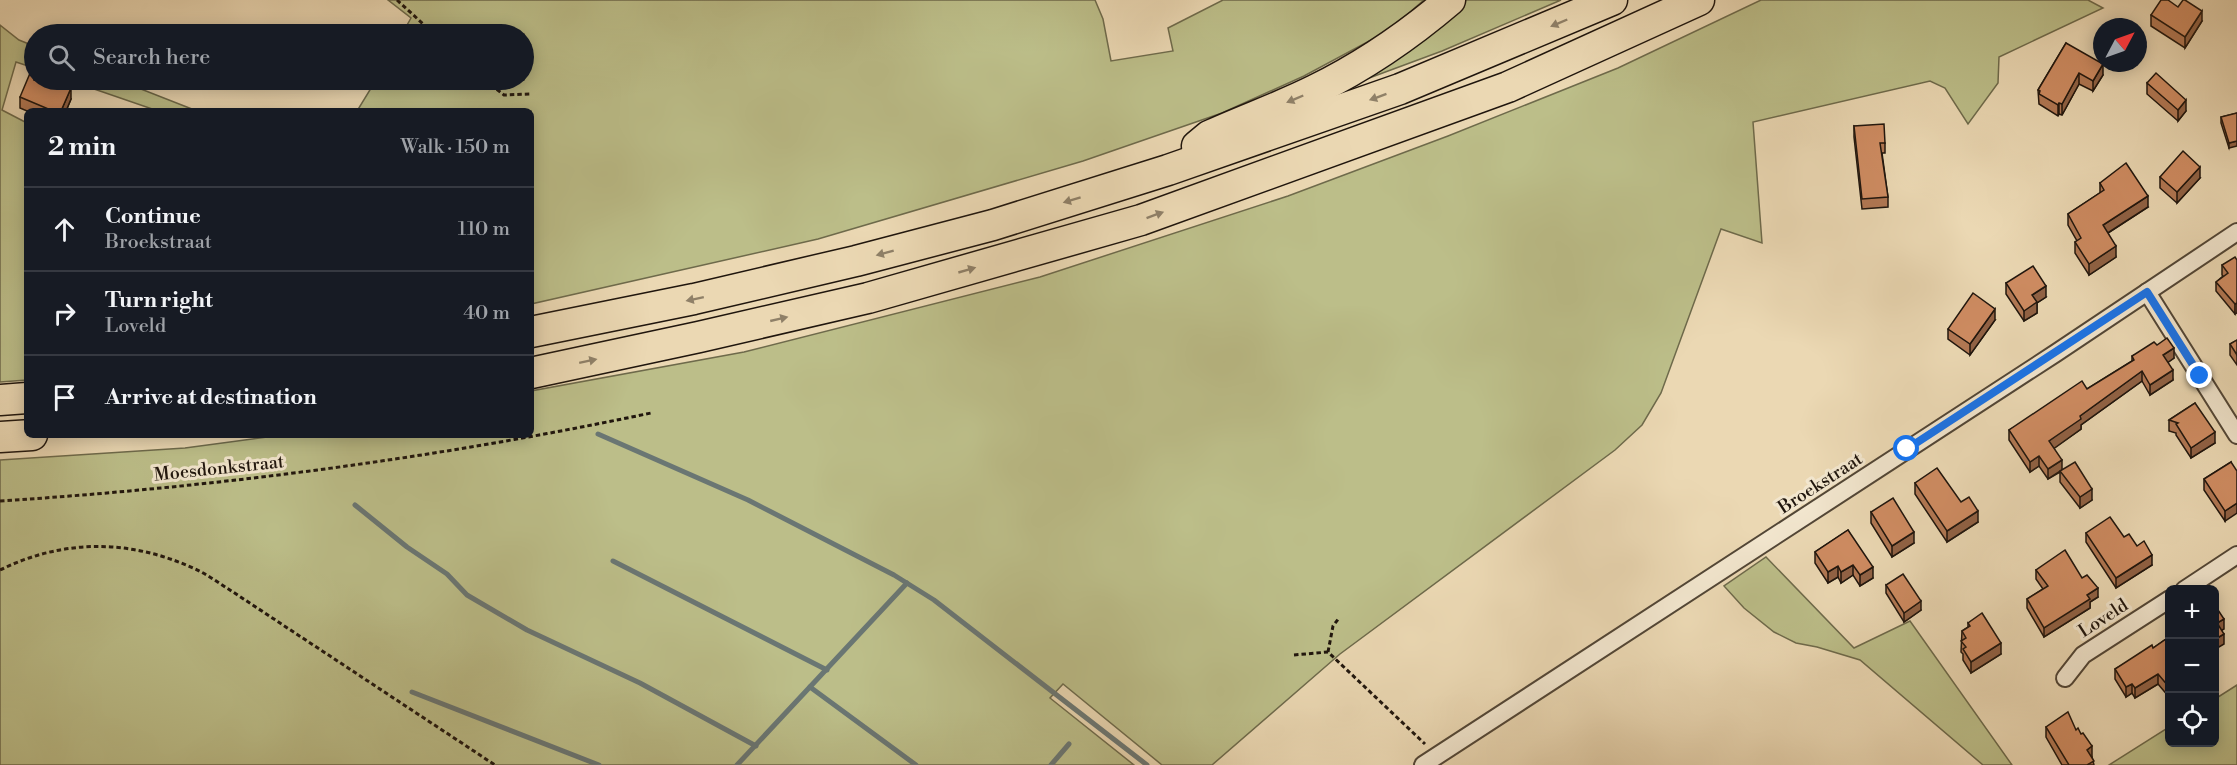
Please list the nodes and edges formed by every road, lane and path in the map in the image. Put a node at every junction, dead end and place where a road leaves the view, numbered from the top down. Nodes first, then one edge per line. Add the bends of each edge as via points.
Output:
1 (397, 0) edge
2 (1450, 0) edge
3 (1612, 0) edge
4 (1699, 0) edge
5 (423, 24) edge
6 (498, 90) edge
7 (531, 94) dead end
8 (1168, 170) junction
9 (2237, 232) edge
10 (2147, 292) junction
11 (534, 331) edge
12 (534, 372) edge
13 (24, 398) edge
14 (0, 400) edge
15 (651, 413) dead end
16 (2237, 435) edge
17 (24, 436) edge
18 (0, 437) edge
19 (534, 437) edge
20 (526, 438) edge
21 (0, 501) edge
22 (2237, 555) edge
23 (0, 570) edge
24 (2192, 585) edge
25 (2165, 602) edge
26 (1339, 618) dead end
27 (1328, 652) junction
28 (1294, 655) dead end
29 (2065, 678) dead end
30 (1430, 760) edge
31 (495, 765) edge

1 - 5 path
2 -> 8 highway via 1369,59 1315,90 1209,136
3 -> 8 highway via 1400,89
12 -> 4 highway via 868,298 1141,220 1508,87
6 - 7 path via 504,95
8 -> 11 highway via 993,225 856,261
9 - 10 street, Broekstraat
10 - 16 street
10 - 30 street, Broekstraat
13 - 14 highway
15 - 19 path, Moesdonkstraat
17 - 18 highway
20 - 21 path, Moesdonkstraat via 355,465
22 - 24 street
23 - 31 path via 41,554 94,546 119,546 170,558 233,592
25 - 29 street, Loveld via 2083,655
26 - 27 path
27 - 28 path
27 - 30 path

